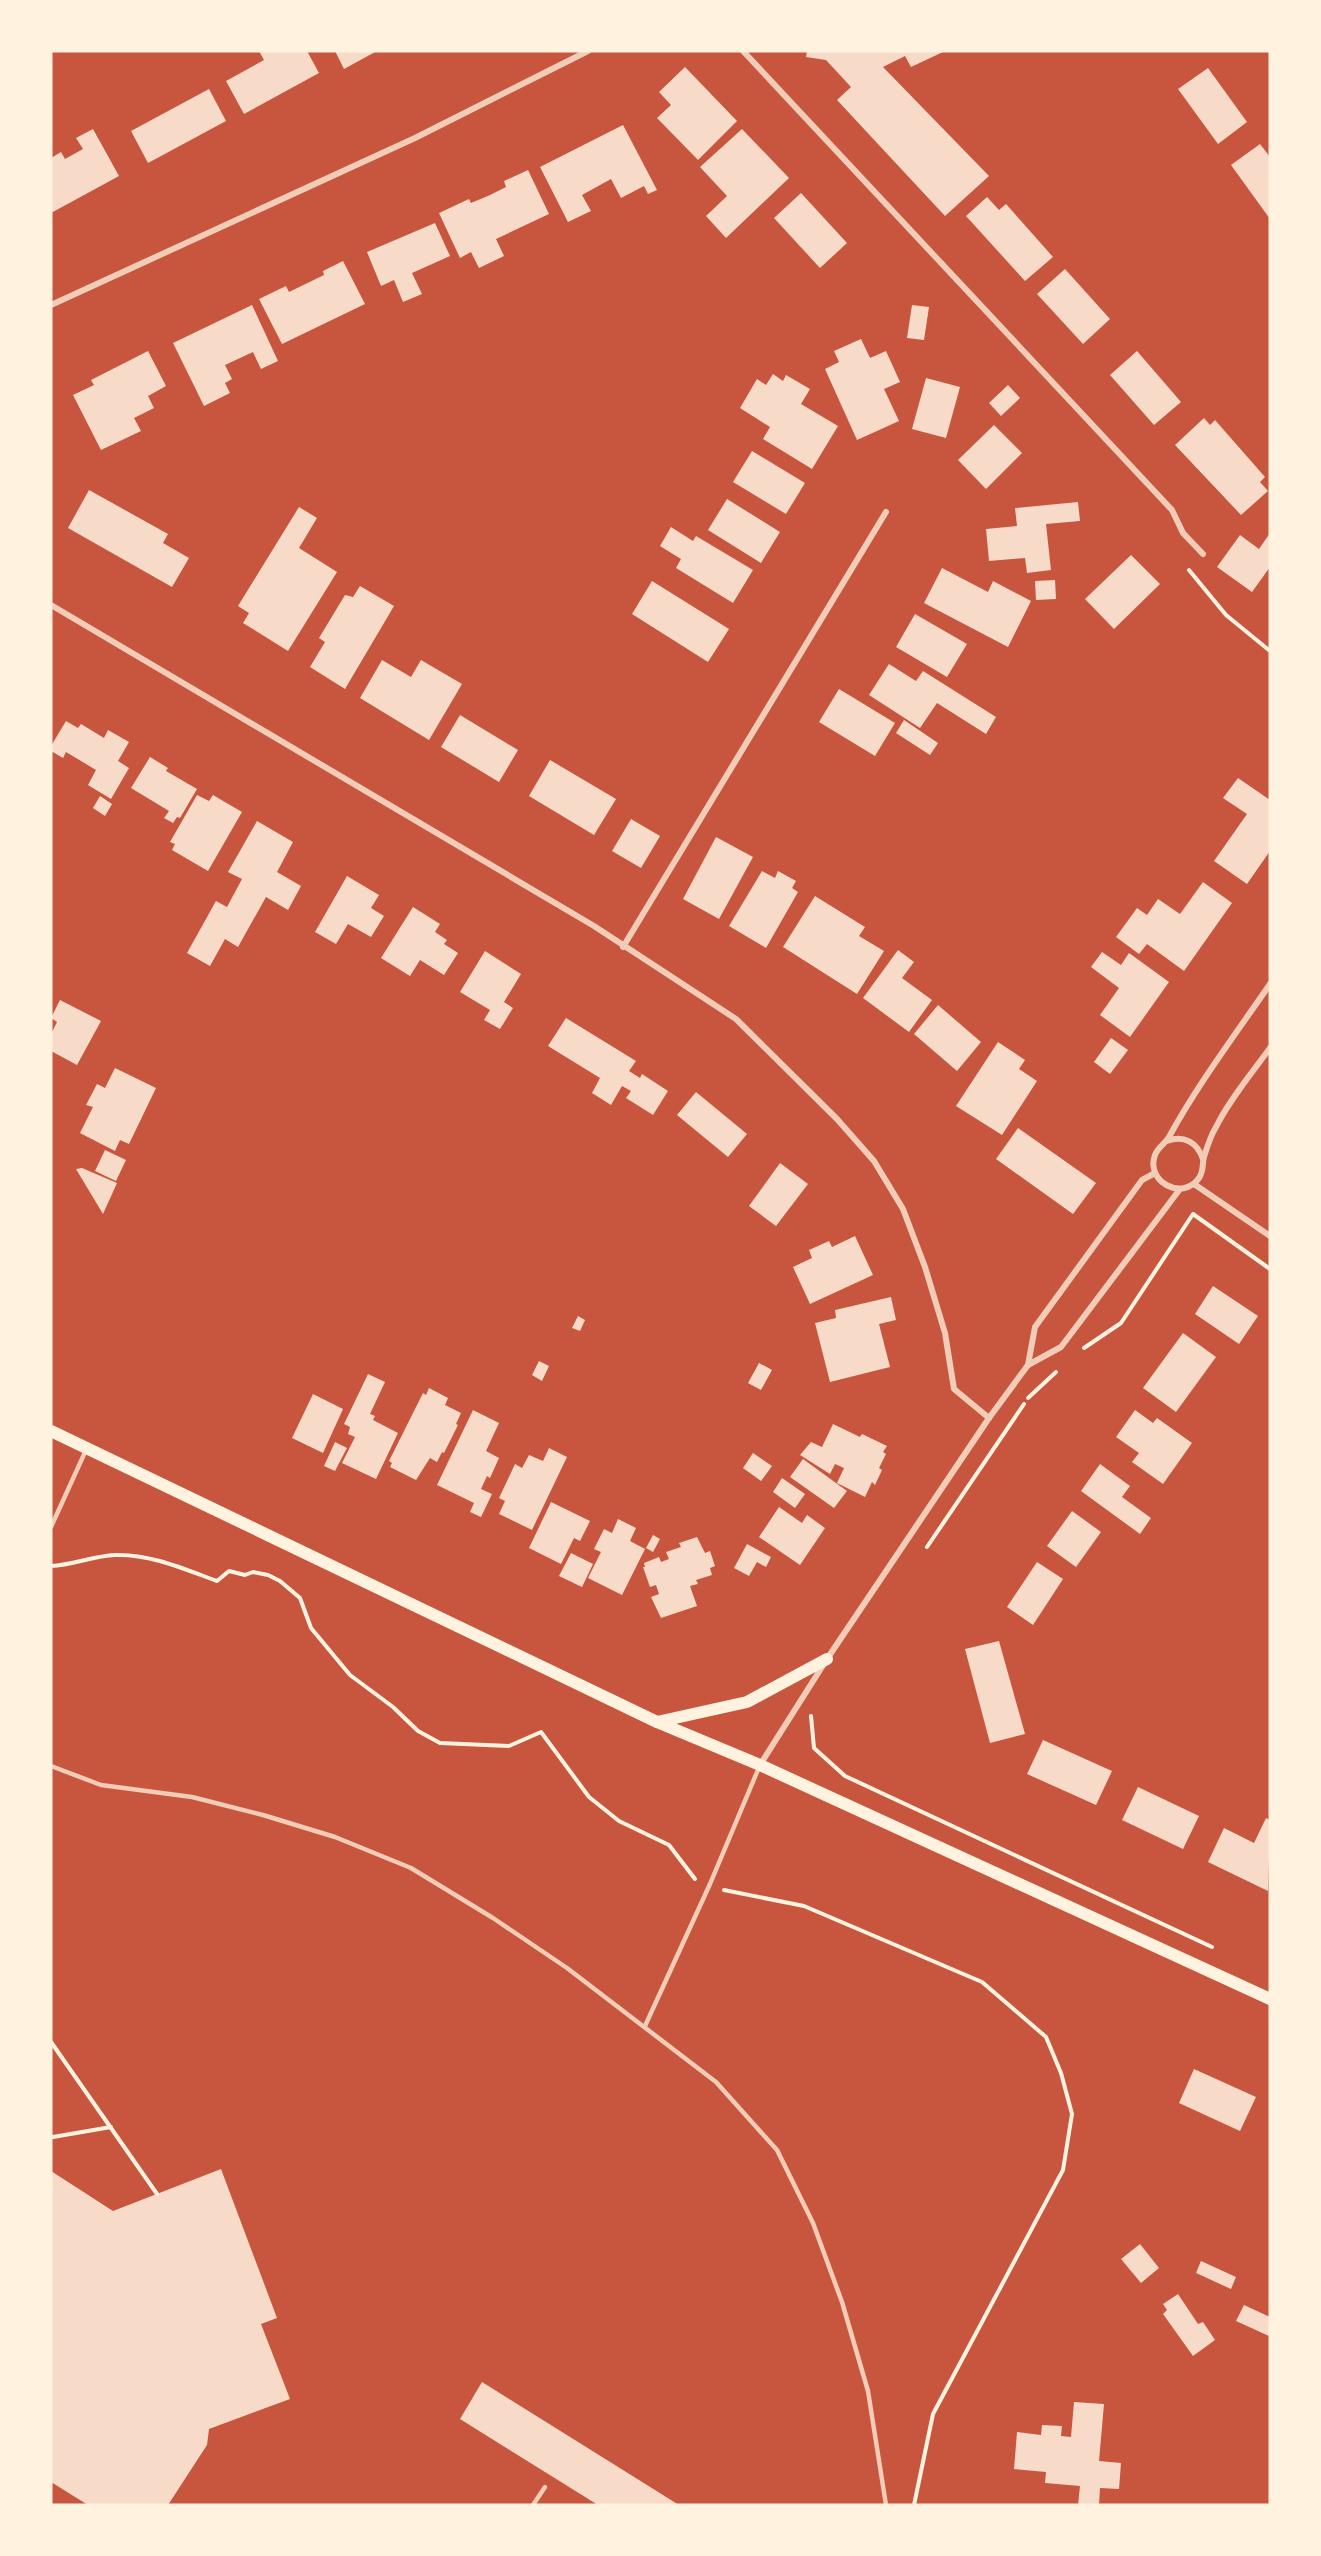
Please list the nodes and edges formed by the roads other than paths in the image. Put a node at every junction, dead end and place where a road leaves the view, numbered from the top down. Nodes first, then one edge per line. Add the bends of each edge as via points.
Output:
1 (588, 51) edge
2 (743, 51) edge
3 (51, 305) edge
4 (886, 512) dead end
5 (1203, 554) dead end
6 (51, 605) edge
7 (623, 946) junction
8 (1270, 984) edge
9 (1270, 1048) edge
10 (1167, 1141) junction
11 (1203, 1159) junction
12 (1155, 1173) junction
13 (1194, 1184) junction
14 (1180, 1189) junction
15 (1270, 1236) edge
16 (1028, 1365) junction
17 (989, 1418) junction
18 (51, 1431) edge
19 (88, 1448) junction
20 (51, 1527) edge
21 (827, 1659) junction
22 (657, 1722) junction
23 (760, 1765) junction
24 (51, 1766) edge
25 (1270, 1999) edge
26 (645, 2026) junction
27 (544, 2487) dead end
28 (533, 2505) edge
29 (886, 2505) edge

1 - 3 street via 415,138
2 - 5 street via 1172,510 1183,533
4 - 7 street
6 - 7 street
7 - 17 street via 736,1019 874,1161 903,1209 925,1267 945,1333 954,1389
8 - 10 street via 1186,1106
9 - 11 street via 1216,1126
10 - 11 street via 1189,1141 1196,1145
10 - 12 street via 1156,1152
11 - 13 street via 1202,1172
12 - 14 street via 1165,1186
12 - 16 street via 1142,1180 1035,1327
13 - 14 street
13 - 15 street
14 - 16 street via 1061,1347
16 - 17 street
17 - 21 street
18 - 19 main road
19 - 20 lane
19 - 22 main road
21 - 22 main road via 747,1702
21 - 23 street
22 - 23 main road
23 - 25 main road
23 - 26 lane
24 - 26 lane via 100,1785 192,1797 263,1815 411,1868 493,1918
26 - 29 lane via 716,2082 777,2150 813,2223 842,2302 868,2391
27 - 28 lane

